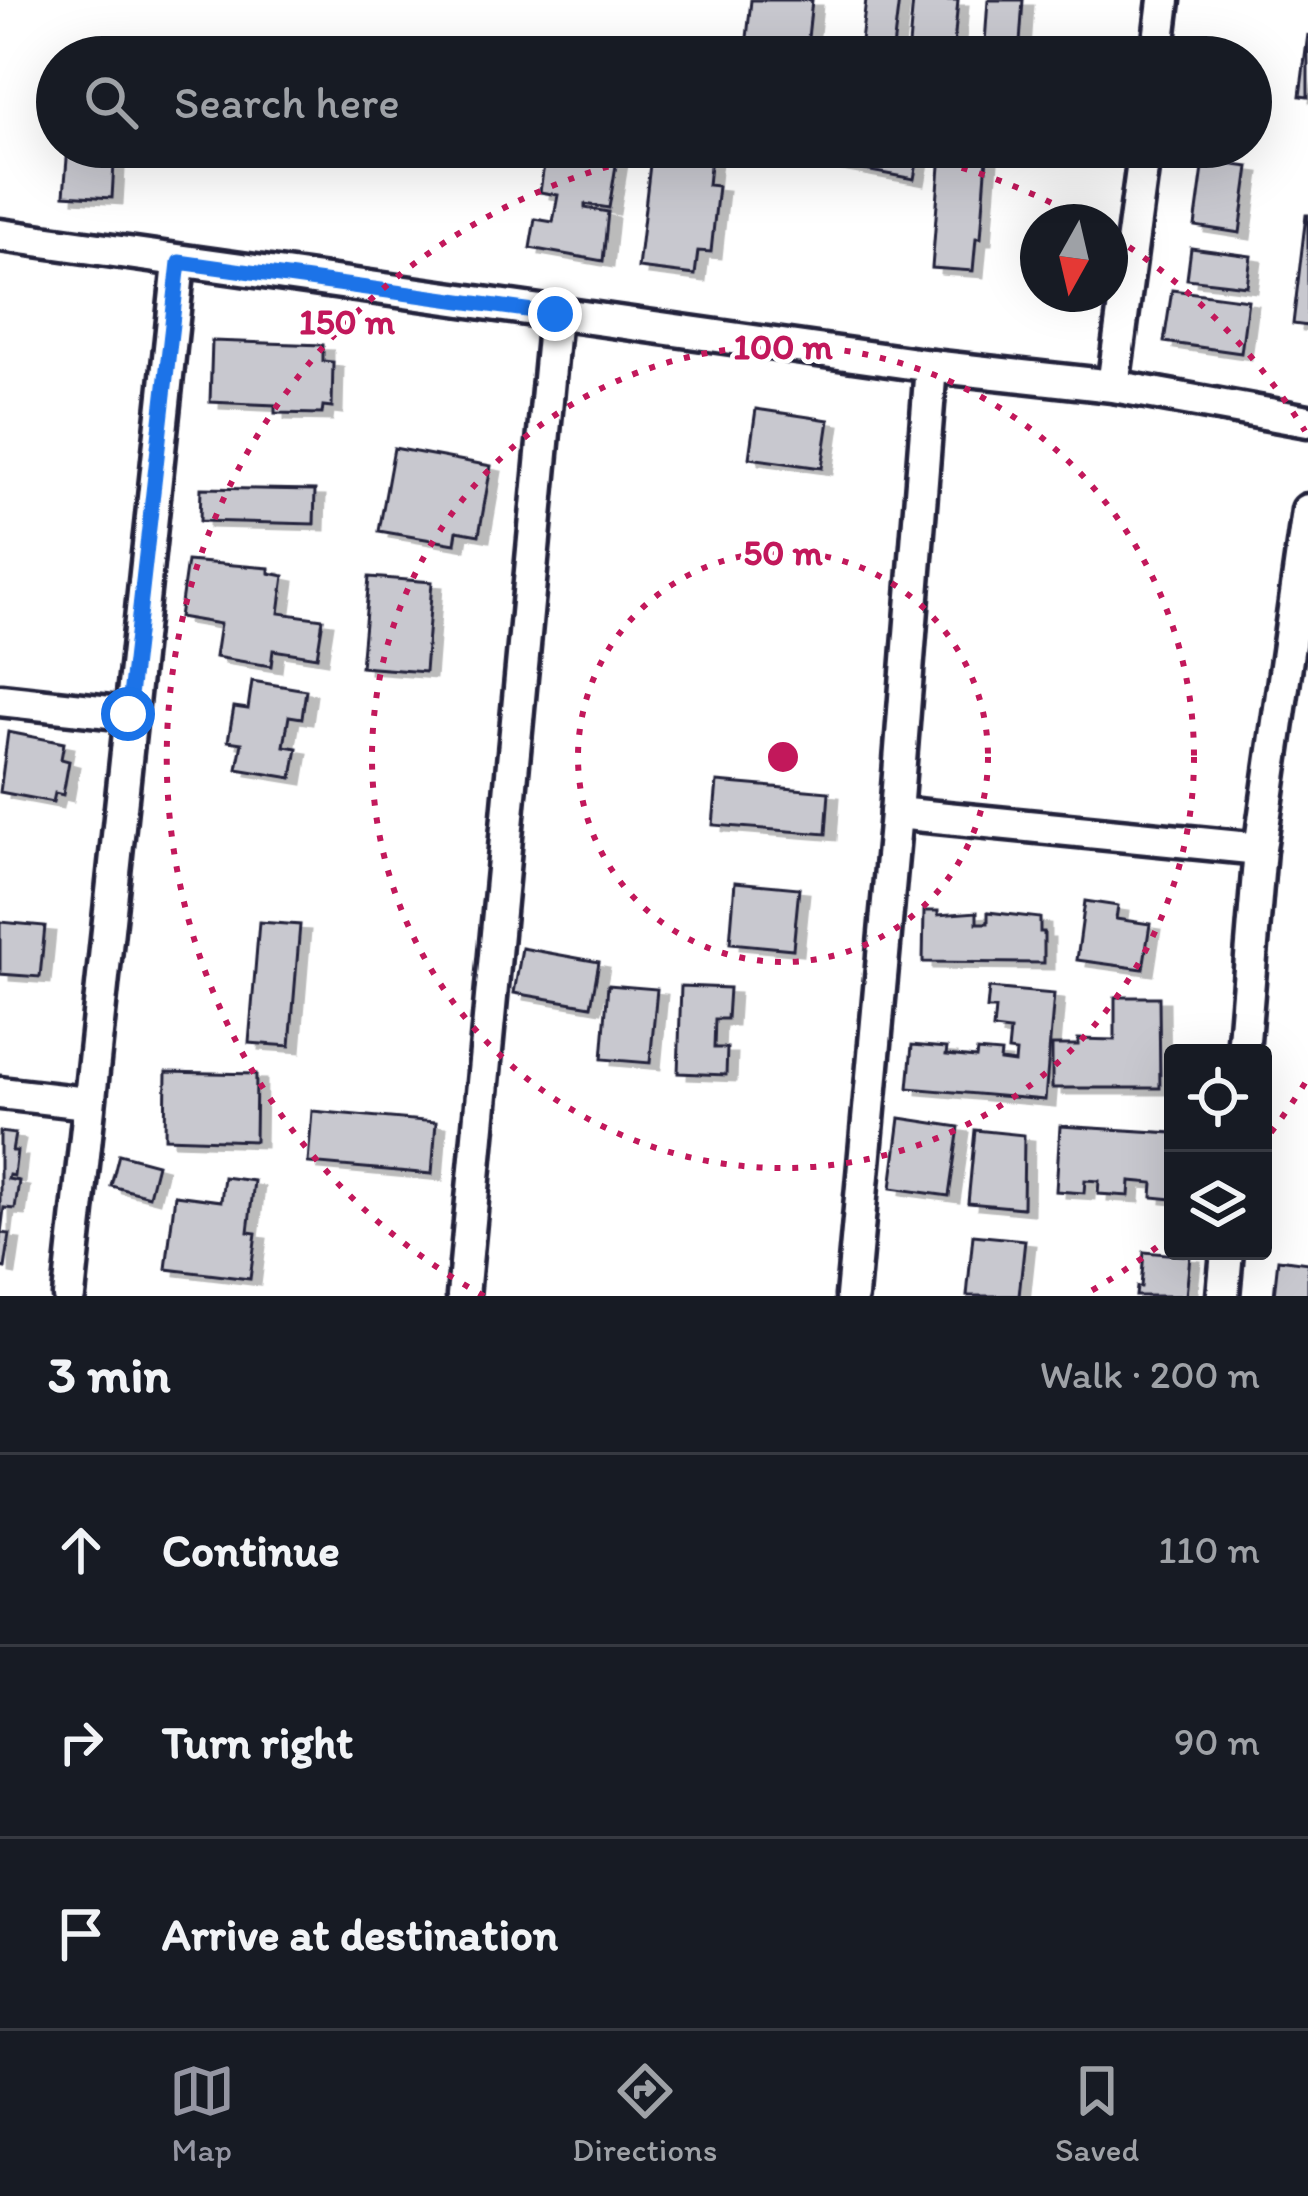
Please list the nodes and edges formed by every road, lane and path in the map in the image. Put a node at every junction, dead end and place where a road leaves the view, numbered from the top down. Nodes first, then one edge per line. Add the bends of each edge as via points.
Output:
1 (1164, 0) edge
2 (1160, 36) edge
3 (1142, 168) edge
4 (0, 236) edge
5 (179, 262) junction
6 (555, 314) junction
7 (931, 366) junction
8 (1113, 386) junction
9 (1308, 421) edge
10 (1308, 510) edge
11 (0, 700) edge
12 (128, 714) junction
13 (896, 813) junction
14 (1260, 849) junction
15 (1244, 1044) edge
16 (0, 1093) edge
17 (87, 1103) junction
18 (1225, 1260) edge
19 (69, 1296) edge
20 (463, 1296) edge
21 (852, 1296) edge
22 (1223, 1296) edge

1 - 2 street
3 - 8 street
4 - 5 street
5 - 6 street
5 - 12 street
6 - 7 street
6 - 20 street
7 - 8 street
7 - 13 street
8 - 9 street
10 - 14 street
11 - 12 street
12 - 17 street
13 - 14 street
13 - 21 street
14 - 15 street
16 - 17 street
17 - 19 street
18 - 22 street

